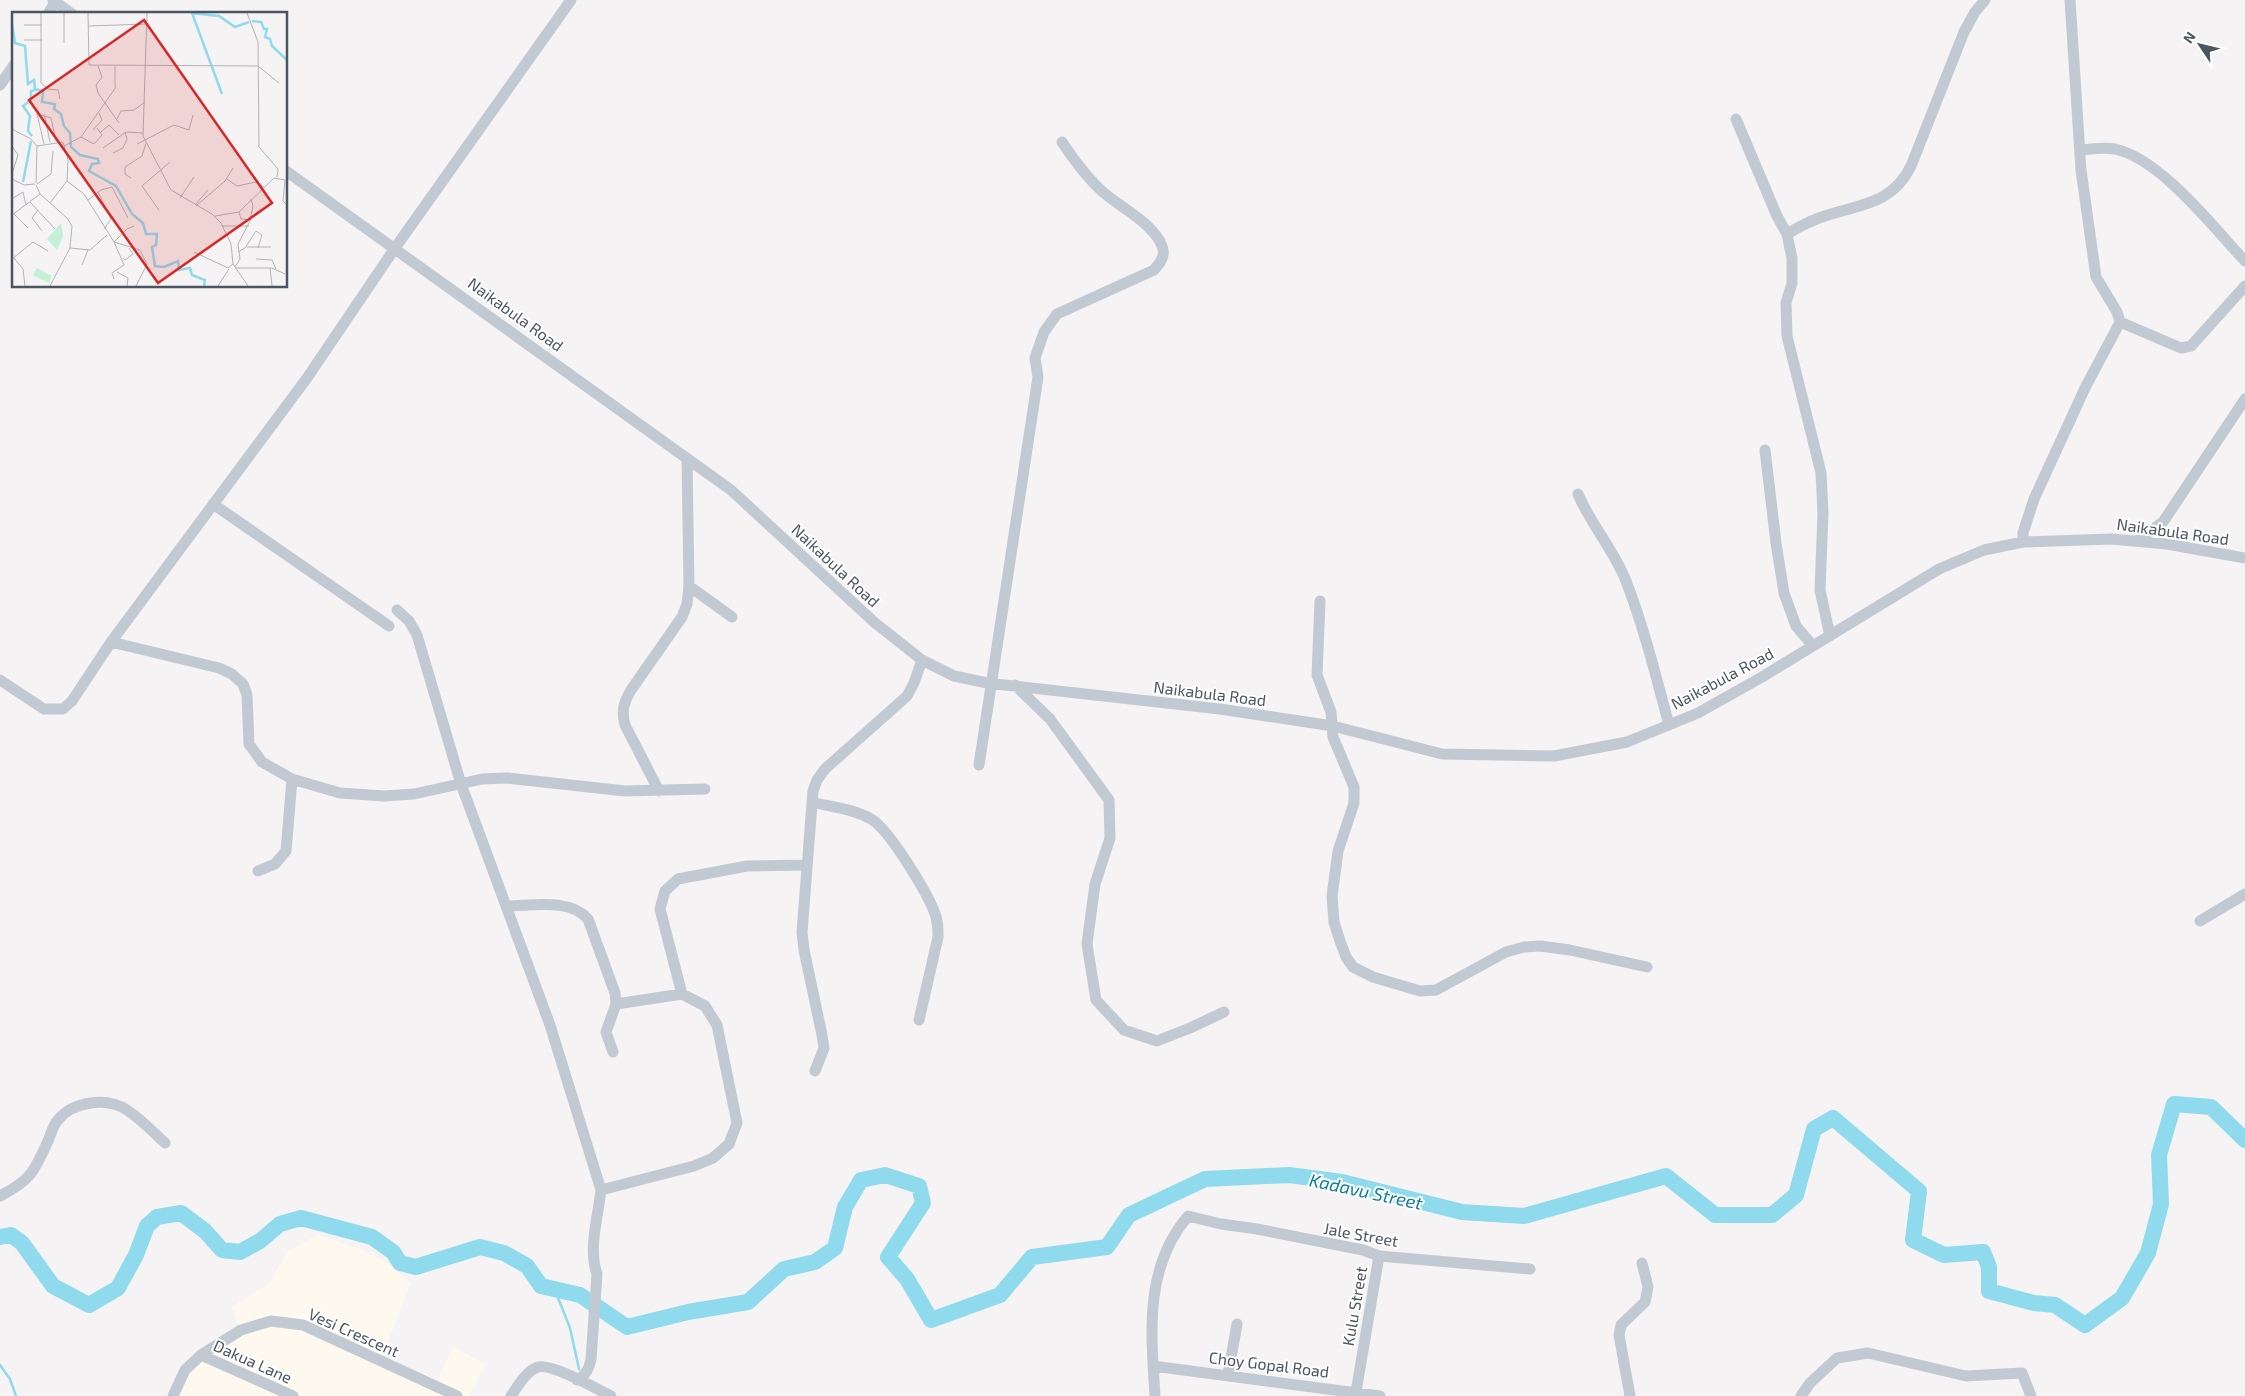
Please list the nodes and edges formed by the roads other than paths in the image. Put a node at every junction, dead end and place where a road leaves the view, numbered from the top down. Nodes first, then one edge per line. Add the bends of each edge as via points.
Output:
1 (571, 0) edge
2 (1985, 0) edge
3 (2070, 0) edge
4 (54, 1) edge
5 (69, 12) edge
6 (12, 67) edge
7 (0, 85) edge
8 (1736, 119) dead end
9 (1062, 142) dead end
10 (2081, 150) junction
11 (288, 172) edge
12 (1787, 234) junction
13 (395, 248) junction
14 (2245, 261) edge
15 (2245, 286) edge
16 (2120, 322) junction
17 (2245, 399) edge
18 (1765, 450) dead end
19 (687, 460) junction
20 (1578, 494) dead end
21 (213, 504) junction
22 (2138, 541) junction
23 (2023, 542) junction
24 (2245, 558) edge
25 (689, 586) junction
26 (1320, 601) dead end
27 (397, 610) dead end
28 (732, 617) dead end
29 (389, 626) dead end
30 (1830, 636) junction
31 (111, 642) junction
32 (1813, 646) junction
33 (922, 660) junction
34 (0, 680) edge
35 (991, 683) junction
36 (1015, 685) junction
37 (1669, 724) junction
38 (1333, 726) junction
39 (979, 764) dead end
40 (292, 779) junction
41 (461, 784) junction
42 (705, 789) dead end
43 (659, 791) junction
44 (812, 802) junction
45 (807, 866) junction
46 (258, 870) dead end
47 (2245, 894) edge
48 (507, 906) junction
49 (2200, 921) dead end
50 (1647, 967) dead end
51 (682, 994) junction
52 (616, 1004) junction
53 (1224, 1012) dead end
54 (919, 1020) dead end
55 (613, 1052) dead end
56 (815, 1071) dead end
57 (165, 1143) dead end
58 (601, 1190) junction
59 (0, 1196) edge
60 (1379, 1256) junction
61 (1642, 1264) dead end
62 (1530, 1268) dead end
63 (1237, 1324) dead end
64 (201, 1355) junction
65 (1153, 1366) junction
66 (1228, 1375) junction
67 (577, 1380) junction
68 (1356, 1392) junction
69 (174, 1396) edge
70 (293, 1396) edge
71 (457, 1396) edge
72 (512, 1396) edge
73 (611, 1396) edge
74 (1155, 1396) edge
75 (1380, 1396) edge
76 (1630, 1396) edge
77 (1801, 1396) edge
78 (2030, 1396) edge

1 - 13 street
2 - 12 street via 1964,32 1911,166 1902,181 1877,201 1818,218
3 - 10 street
4 - 5 street
6 - 7 street
8 - 12 street
9 - 35 street via 1102,192 1153,232 1163,247 1162,260 1154,270 1057,314 1044,332 1035,358 1038,377
10 - 14 street via 2117,150 2148,164
10 - 16 street via 2096,277
11 - 13 street, Naikabula Road
12 - 30 street via 1793,266 1786,303 1787,336 1821,473 1820,590
13 - 19 street, Naikabula Road
13 - 21 street via 307,378
15 - 16 street via 2191,346 2181,348
16 - 23 street via 2085,388 2034,499
17 - 22 street via 2163,522
18 - 32 street via 1784,593 1796,626
19 - 25 street
19 - 33 street, Naikabula Road via 731,490 874,622
20 - 37 street via 1586,514 1610,547 1626,581
21 - 29 street
21 - 31 street
22 - 23 street, Naikabula Road
22 - 24 street, Naikabula Road
23 - 30 street, Naikabula Road via 1984,550 1939,569
25 - 28 street
25 - 43 street via 682,617 631,690 622,714 624,725
26 - 38 street via 1317,675
27 - 41 street via 417,635
30 - 32 street, Naikabula Road
31 - 34 street via 63,709 44,709
31 - 40 street via 232,674 243,684 247,695 249,744 253,752 262,762
32 - 37 street, Naikabula Road via 1698,713
33 - 35 street, Naikabula Road via 954,676
33 - 44 street via 906,696 825,769 817,780
35 - 36 street, Naikabula Road
35 - 39 street
36 - 38 street, Naikabula Road via 1220,708
36 - 53 street via 1050,719 1109,800 1110,838 1095,884 1087,944 1096,1000 1124,1030 1156,1041
37 - 38 street, Naikabula Road via 1627,742 1554,756 1442,754
38 - 50 street via 1333,737 1354,788 1354,802 1338,852 1332,896 1334,922 1346,957 1354,967 1373,977 1420,991 1436,990 1506,952 1524,947 1570,950
40 - 41 street via 340,793 384,796 414,794
40 - 46 street via 286,851 275,864
41 - 43 street via 508,778 625,791
41 - 48 street
42 - 43 street
44 - 45 street
44 - 54 street via 855,813 883,827 934,910 938,938
45 - 51 street via 747,866 678,880 668,886 660,908
45 - 56 street via 802,932 824,1048
47 - 49 street
48 - 52 street via 567,906 582,912 591,928
48 - 58 street via 550,1025
51 - 52 street
51 - 58 street via 705,1006 717,1025 738,1123 735,1134 721,1152 694,1166
52 - 55 street via 606,1032
57 - 59 street via 127,1110 108,1102 85,1104 68,1110 57,1121 37,1169 24,1182
58 - 67 street via 593,1251 597,1274 589,1369
60 - 62 street, Jale Street
60 - 65 street, Jale Street via 1188,1216 1177,1229 1156,1275 1151,1324
60 - 68 street, Kulu Street
61 - 76 street via 1648,1287 1645,1302 1621,1325 1619,1335
63 - 66 street
64 - 69 street, Vesi Crescent via 185,1370
64 - 70 street, Dakua Lane
64 - 71 street, Vesi Crescent via 248,1327 271,1321 303,1325
65 - 66 street, Choy Gopal Road
65 - 74 street
66 - 68 street, Choy Gopal Road
67 - 72 street via 552,1368 539,1367 528,1373
67 - 73 street
68 - 75 street, Choy Gopal Road
77 - 78 street via 1810,1382 1837,1358 1868,1353 1966,1376 2022,1373

